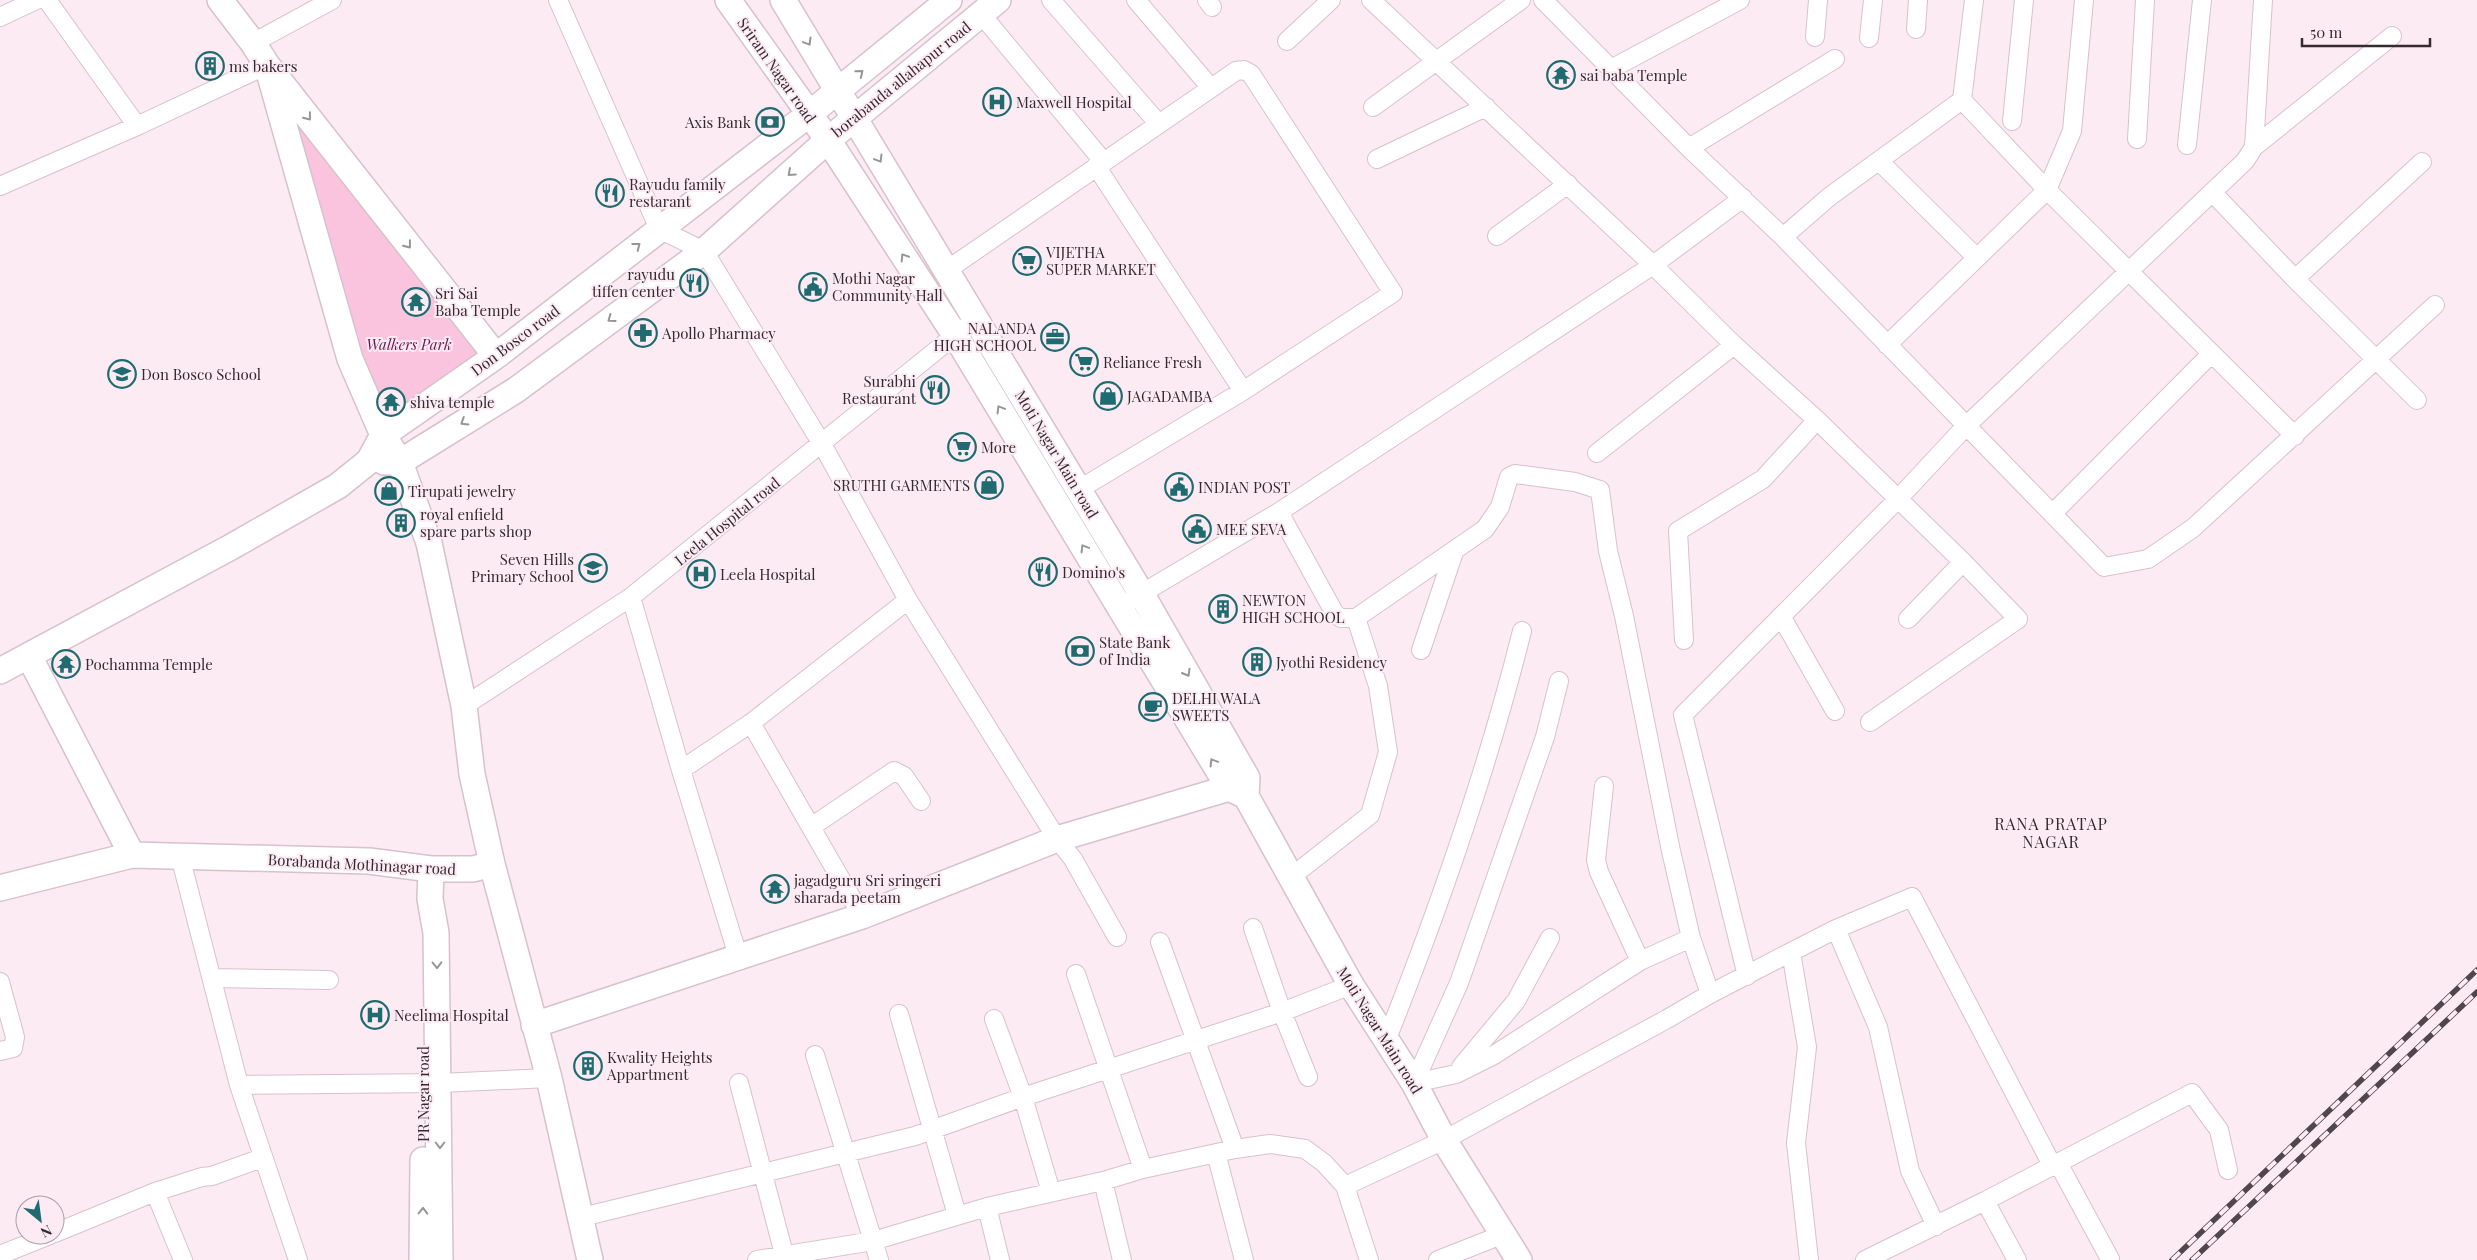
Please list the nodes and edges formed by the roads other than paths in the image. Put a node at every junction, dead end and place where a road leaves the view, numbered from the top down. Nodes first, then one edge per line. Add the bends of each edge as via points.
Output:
1 (36, 0) edge
2 (47, 0) edge
3 (220, 0) edge
4 (332, 0) edge
5 (558, 0) edge
6 (728, 0) edge
7 (784, 0) edge
8 (949, 0) edge
9 (1051, 0) edge
10 (1136, 0) edge
11 (1331, 0) edge
12 (1371, 0) edge
13 (1521, 0) edge
14 (1543, 0) edge
15 (1740, 0) edge
16 (1818, 0) edge
17 (1873, 0) edge
18 (1918, 0) edge
19 (1974, 0) edge
20 (2024, 0) edge
21 (2084, 0) edge
22 (2145, 0) edge
23 (2202, 0) edge
24 (2263, 0) edge
25 (989, 7) edge
26 (0, 17) edge
27 (1916, 29) dead end
28 (1815, 36) dead end
29 (2392, 36) dead end
30 (1869, 38) dead end
31 (1287, 41) dead end
32 (253, 43) junction
33 (1836, 59) dead end
34 (1436, 60) junction
35 (267, 65) junction
36 (1611, 69) junction
37 (1211, 88) junction
38 (838, 91) junction
39 (1962, 100) junction
40 (1373, 107) dead end
41 (1486, 107) junction
42 (808, 115) junction
43 (854, 118) junction
44 (2012, 121) dead end
45 (1158, 123) junction
46 (137, 126) junction
47 (2137, 139) dead end
48 (828, 140) junction
49 (2187, 145) dead end
50 (2254, 147) junction
51 (1689, 148) junction
52 (1377, 159) dead end
53 (1879, 161) junction
54 (2422, 162) dead end
55 (1100, 164) junction
56 (1568, 184) junction
57 (0, 186) edge
58 (2047, 190) junction
59 (2212, 192) junction
60 (1743, 198) junction
61 (659, 229) junction
62 (1496, 236) dead end
63 (1783, 237) junction
64 (704, 251) junction
65 (1977, 258) junction
66 (1653, 265) junction
67 (947, 270) junction
68 (2129, 270) junction
69 (2295, 279) junction
70 (2435, 305) dead end
71 (976, 318) junction
72 (955, 335) junction
73 (1734, 345) junction
74 (1887, 345) junction
75 (2211, 354) junction
76 (496, 356) junction
77 (2377, 358) junction
78 (1243, 391) junction
79 (2417, 400) dead end
80 (1818, 420) junction
81 (1966, 426) junction
82 (383, 435) junction
83 (2295, 436) junction
84 (822, 444) junction
85 (1597, 453) dead end
86 (369, 461) junction
87 (400, 462) junction
88 (1078, 490) junction
89 (1897, 500) junction
90 (1279, 512) junction
91 (2052, 514) junction
92 (1454, 552) junction
93 (1963, 562) junction
94 (1141, 593) junction
95 (631, 597) junction
96 (908, 600) junction
97 (1119, 607) junction
98 (1781, 616) junction
99 (1356, 618) junction
100 (1908, 619) dead end
101 (1522, 631) dead end
102 (1684, 640) dead end
103 (1421, 650) dead end
104 (29, 656) junction
105 (0, 671) edge
106 (1559, 682) dead end
107 (464, 706) junction
108 (1835, 711) dead end
109 (1870, 722) dead end
110 (751, 723) junction
111 (681, 770) junction
112 (1604, 786) dead end
113 (1241, 787) junction
114 (921, 801) dead end
115 (811, 827) junction
116 (1057, 839) junction
117 (132, 855) junction
118 (180, 856) junction
119 (492, 864) junction
120 (431, 869) junction
121 (1291, 877) junction
122 (0, 888) edge
123 (862, 916) junction
124 (1253, 928) dead end
125 (1836, 929) junction
126 (1117, 937) dead end
127 (1550, 938) dead end
128 (1691, 938) junction
129 (1160, 942) dead end
130 (1791, 952) junction
131 (738, 956) junction
132 (1640, 961) junction
133 (1076, 974) dead end
134 (1747, 976) junction
135 (212, 978) junction
136 (330, 980) dead end
137 (0, 982) edge
138 (1351, 985) junction
139 (1710, 994) junction
140 (1282, 1012) junction
141 (899, 1014) dead end
142 (994, 1019) dead end
143 (534, 1025) junction
144 (1196, 1039) junction
145 (1386, 1040) junction
146 (0, 1051) edge
147 (815, 1055) dead end
148 (1109, 1068) junction
149 (1456, 1074) junction
150 (1308, 1076) dead end
151 (549, 1078) junction
152 (739, 1082) dead end
153 (432, 1083) junction
154 (1414, 1083) junction
155 (239, 1085) junction
156 (1022, 1097) junction
157 (933, 1129) junction
158 (1444, 1140) junction
159 (1235, 1149) junction
160 (845, 1153) junction
161 (1216, 1153) junction
162 (262, 1158) junction
163 (2056, 1165) junction
164 (1144, 1169) junction
165 (2228, 1170) dead end
166 (763, 1173) junction
167 (1103, 1181) junction
168 (1344, 1186) junction
169 (155, 1192) junction
170 (1051, 1192) junction
171 (1986, 1201) junction
172 (987, 1207) junction
173 (956, 1215) junction
174 (582, 1216) junction
175 (1936, 1226) junction
176 (65, 1229) edge
177 (1504, 1234) junction
178 (873, 1241) junction
179 (25, 1245) edge
180 (784, 1254) junction
181 (0, 1255) edge
182 (1883, 1256) edge
183 (2110, 1259) edge
184 (182, 1260) edge
185 (298, 1260) edge
186 (422, 1260) edge
187 (440, 1260) edge
188 (590, 1260) edge
189 (760, 1260) edge
190 (879, 1260) edge
191 (1000, 1260) edge
192 (1122, 1260) edge
193 (1244, 1260) edge
194 (1368, 1260) edge
195 (1438, 1260) edge
196 (1519, 1260) edge
197 (1809, 1260) edge
198 (1864, 1260) edge
199 (2017, 1260) edge

1 - 26 street
2 - 46 street
3 - 32 street
4 - 32 street
5 - 61 street
6 - 42 street, Sriram Nagar road
7 -> 38 street
38 -> 8 street, borabanda allahapur road
9 - 45 street
10 - 37 street
11 - 31 street
12 - 34 street
13 - 34 street
14 - 36 street
15 - 36 street
16 - 28 street
17 - 30 street
18 - 27 street
19 - 39 street
20 - 44 street
21 - 58 street via 2072,131
22 - 47 street
23 - 49 street
24 - 50 street
25 - 43 street, borabanda allahapur road
25 - 55 street
29 - 50 street
32 - 35 street
33 - 51 street
34 - 40 street
34 - 41 street
35 - 46 street
35 -> 76 street
35 - 82 street via 350,359
36 - 51 street
37 - 45 street
37 - 78 street via 1236,71 1244,70 1251,74 1393,293
38 - 42 street, borabanda allahapur road
38 - 43 street
39 - 53 street
39 - 58 street
41 - 52 street
41 - 56 street
42 - 48 street, Sriram Nagar road
42 - 61 street, Don Bosco road
43 - 48 street, borabanda allahapur road
43 -> 67 street, Moti Nagar Main road
45 - 55 street
46 - 57 street
48 -> 64 street
72 -> 48 street, Moti Nagar Main road
50 - 59 street via 2245,161
51 - 60 street
53 - 63 street via 1829,197
53 - 65 street
54 - 69 street
55 - 67 street
55 - 78 street
56 - 62 street
56 - 66 street
58 - 65 street
58 - 68 street
59 - 68 street
59 - 69 street
60 - 63 street
60 - 66 street
61 - 64 street
76 -> 61 street, Don Bosco road
63 - 74 street
64 - 84 street
64 -> 87 street via 516,390
65 - 74 street
66 - 73 street
66 - 90 street
67 - 71 street, Moti Nagar Main road
68 - 75 street
68 - 81 street
69 - 77 street
70 - 77 street
71 - 72 street, Leela Hospital road
71 - 88 street, Moti Nagar Main road
72 - 84 street, Leela Hospital road
97 -> 72 street, Moti Nagar Main road
73 - 80 street
73 - 85 street
74 - 81 street
75 - 83 street
75 - 91 street
76 - 82 street, Don Bosco road
77 - 79 street
77 - 83 street
78 - 88 street
80 - 89 street
80 - 102 street via 1763,479 1678,531
81 - 89 street
81 - 91 street
82 - 86 street, Don Bosco road
82 - 87 street
83 - 91 street via 2193,528 2148,559 2104,567
84 - 95 street, Leela Hospital road
84 - 96 street
86 - 87 street
86 - 104 street via 338,486 306,505
87 - 107 street via 429,543
88 - 94 street, Moti Nagar Main road
89 - 93 street
89 - 98 street
90 - 94 street
90 - 99 street via 1335,614 1341,618
92 - 99 street
92 - 103 street
92 - 128 street via 1485,529 1500,507 1509,477 1515,474 1576,482 1600,490 1608,551
93 - 100 street
93 - 109 street via 2018,619
94 - 97 street
94 -> 113 street, Moti Nagar Main road
95 - 107 street, Leela Hospital road
95 - 111 street
96 - 110 street
96 - 116 street
113 -> 97 street, Moti Nagar Main road
98 - 108 street
98 - 134 street via 1683,715
99 - 121 street via 1378,686 1388,752 1370,815
101 - 145 street via 1502,714 1469,821 1426,942
104 - 105 street
104 - 117 street
106 - 154 street via 1545,737 1459,983
107 - 119 street via 472,774
110 - 111 street
110 - 115 street
111 - 131 street
112 - 132 street via 1596,860
113 - 116 street
113 - 121 street, Moti Nagar Main road
114 - 115 street via 904,776 894,771
115 - 123 street
116 - 123 street
116 - 126 street via 1073,859
117 - 118 street, Borabanda Mothinagar road
117 - 122 street, Borabanda Mothinagar road
118 - 120 street, Borabanda Mothinagar road via 369,861
118 - 135 street
119 - 120 street, Borabanda Mothinagar road via 473,869
119 - 143 street
120 - 153 street, PR Nagar road via 430,899 436,933
121 - 138 street, Moti Nagar Main road
123 - 131 street
124 - 140 street
125 - 130 street
125 - 163 street via 1912,897
125 - 175 street via 1878,1027 1910,1171
127 - 149 street via 1516,1001
128 - 132 street
128 - 139 street
129 - 144 street
130 - 134 street
130 - 197 street via 1807,1047 1796,1143
131 - 143 street
132 - 149 street via 1494,1055
133 - 148 street
134 - 139 street
135 - 136 street
135 - 155 street
137 - 146 street via 15,1038 13,1048
138 - 140 street
138 - 145 street, Moti Nagar Main road
139 - 158 street
140 - 144 street
140 - 150 street
141 - 157 street
142 - 156 street
143 - 151 street
144 - 148 street
144 - 159 street
145 - 154 street, Moti Nagar Main road
147 - 160 street
148 - 156 street
148 - 164 street
149 - 154 street
151 - 153 street
151 - 174 street
152 - 166 street
153 - 155 street
186 -> 153 street, PR Nagar road
153 -> 187 street, PR Nagar road
154 - 158 street, Moti Nagar Main road
155 - 162 street
156 - 157 street
156 - 170 street
157 - 160 street
157 - 173 street
158 - 168 street
158 - 177 street, Moti Nagar Main road
159 - 161 street
159 - 168 street via 1270,1144 1305,1149 1324,1162
160 - 166 street
160 - 178 street
161 - 164 street
161 - 193 street
162 - 169 street
162 - 185 street
163 - 165 street via 2192,1093 2219,1130
163 - 171 street
163 - 183 street
164 - 167 street
166 - 174 street
166 - 180 street
167 - 170 street
167 - 192 street
168 - 194 street
169 - 176 street
169 - 184 street
170 - 172 street
171 - 175 street
171 - 199 street
172 - 173 street
172 - 191 street
173 - 178 street
174 - 188 street
175 - 182 street
177 - 195 street
177 - 196 street, Moti Nagar Main road
178 - 180 street
178 - 190 street
179 - 181 street
180 - 189 street
182 - 198 street

